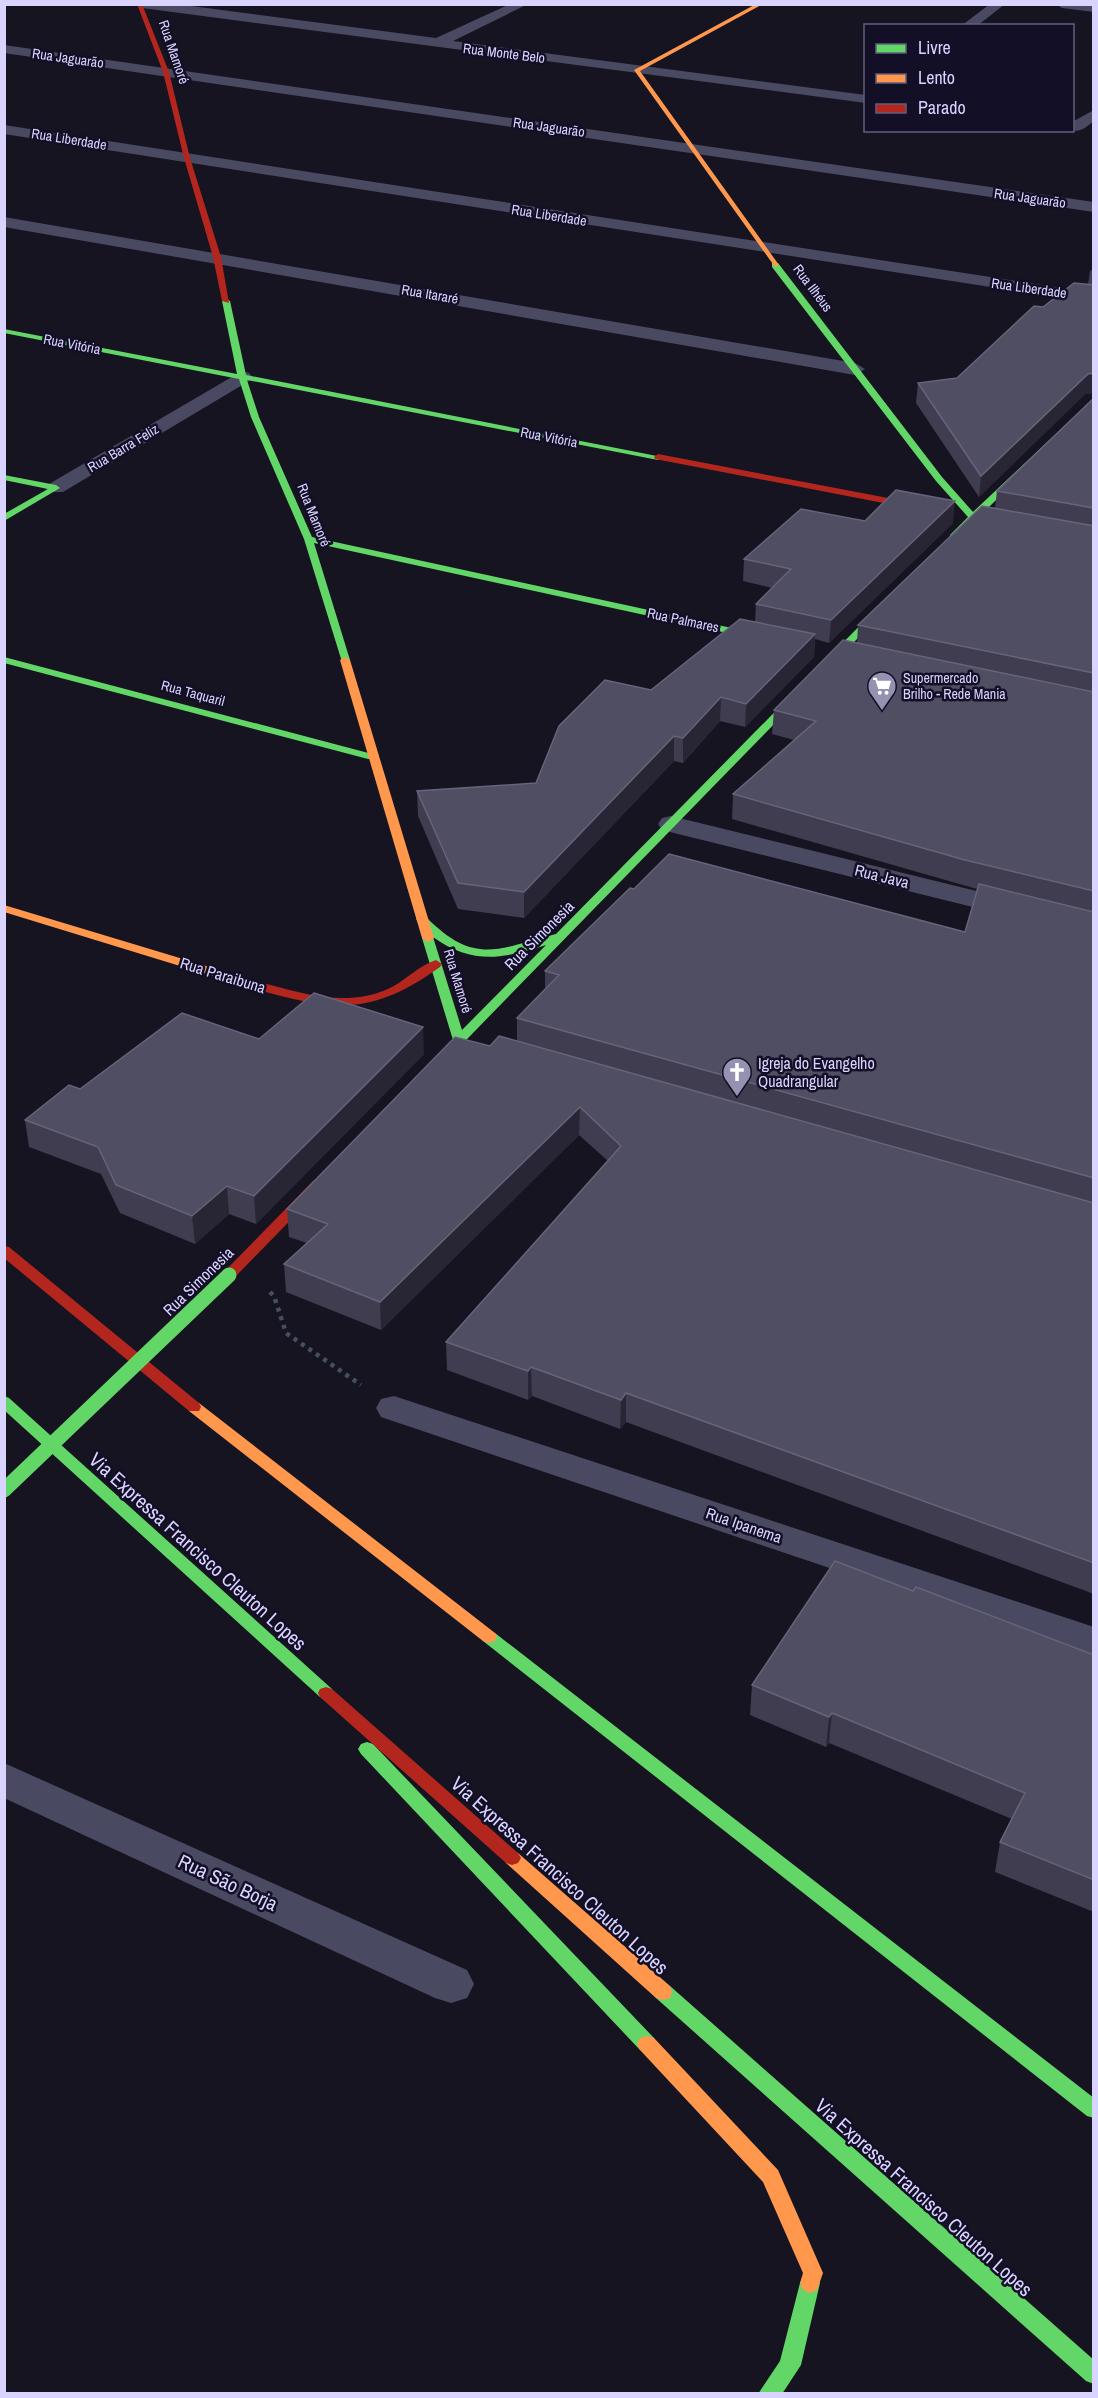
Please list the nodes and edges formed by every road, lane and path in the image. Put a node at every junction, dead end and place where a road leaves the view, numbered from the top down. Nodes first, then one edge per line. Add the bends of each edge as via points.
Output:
1 (141, 4) edge
2 (522, 4) edge
3 (761, 4) edge
4 (999, 4) edge
5 (1062, 4) edge
6 (1094, 8) edge
7 (970, 24) edge
8 (435, 44) junction
9 (4, 49) edge
10 (637, 70) junction
11 (161, 71) junction
12 (862, 96) edge
13 (1094, 114) edge
14 (1074, 127) edge
15 (4, 129) edge
16 (1094, 129) edge
17 (692, 148) junction
18 (187, 158) junction
19 (1094, 207) edge
20 (4, 222) edge
21 (762, 248) junction
22 (217, 257) junction
23 (1094, 297) edge
24 (4, 331) edge
25 (855, 369) junction
26 (242, 377) junction
27 (352, 399) junction
28 (301, 404) dead end
29 (1091, 405) edge
30 (273, 410) dead end
31 (255, 417) junction
32 (4, 477) edge
33 (939, 478) junction
34 (1007, 483) junction
35 (56, 488) junction
36 (974, 489) junction
37 (952, 495) junction
38 (889, 502) junction
39 (956, 514) junction
40 (4, 518) edge
41 (995, 521) edge
42 (308, 539) junction
43 (941, 549) edge
44 (901, 588) edge
45 (788, 643) edge
46 (829, 652) junction
47 (4, 660) edge
48 (869, 660) edge
49 (372, 757) junction
50 (670, 824) junction
51 (4, 909) edge
52 (422, 920) junction
53 (1094, 929) edge
54 (559, 937) junction
55 (436, 964) junction
56 (459, 1040) junction
57 (494, 1049) edge
58 (419, 1081) edge
59 (330, 1171) edge
60 (4, 1250) edge
61 (232, 1272) junction
62 (4, 1401) edge
63 (394, 1408) joint
64 (4, 1490) edge
65 (250, 1626) junction
66 (1094, 1642) edge
67 (4, 1779) edge
68 (451, 1984) dead end
69 (1094, 2110) edge
70 (1094, 2374) edge
71 (769, 2394) edge

1 - 8 street, Rua Monte Belo
1 - 11 main road, Rua Mamoré
2 - 8 street
3 - 10 main road
4 - 7 street
5 - 6 street
8 - 10 street, Rua Monte Belo
9 - 11 street, Rua Jaguarão
10 - 12 street, Rua Monte Belo
10 - 17 main road, Rua Ilhéus
11 - 17 street, Rua Jaguarão
11 - 18 main road, Rua Mamoré
13 - 14 street
14 - 16 street
15 - 18 street, Rua Liberdade
17 - 19 street, Rua Jaguarão
17 - 21 main road, Rua Ilhéus
18 - 21 street, Rua Liberdade
18 - 22 main road, Rua Mamoré
20 - 22 street, Rua Itararé
21 - 23 street, Rua Liberdade
21 - 25 main road, Rua Ilhéus
22 - 25 street, Rua Itararé
22 - 26 main road, Rua Mamoré
24 - 26 main road, Rua Vitória
25 - 33 main road, Rua Ilhéus
26 - 27 main road, Rua Vitória
26 - 31 main road, Rua Mamoré
26 - 35 street, Rua Barra Feliz
27 - 28 main road
27 - 38 main road, Rua Vitória
29 - 34 main road
30 - 31 main road
31 - 42 main road, Rua Mamoré
32 - 35 main road
33 - 36 main road
33 - 37 main road, Rua Ilhéus
34 - 36 main road
34 - 39 main road
35 - 40 main road, Rua Barra Feliz
36 - 37 main road
37 - 38 main road
37 - 39 main road, Rua Ilhéus
38 - 39 main road, Rua Vitória
39 - 41 street, Rua Vitória
39 - 43 main road
42 - 45 main road, Rua Palmares
42 - 49 main road, Rua Mamoré
44 - 46 main road, Rua Simonesia
46 - 48 street
46 - 50 main road, Rua Simonesia
47 - 49 main road, Rua Taquaril
49 - 52 main road, Rua Mamoré
50 - 53 street, Rua Java
50 - 54 main road, Rua Simonesia
51 - 55 main road, Rua Paraibuna via 309,1001 353,1004 412,983
52 - 54 main road via 444,943 476,955 518,951
52 - 55 main road, Rua Mamoré
54 - 56 main road, Rua Simonesia
55 - 56 main road, Rua Mamoré
56 - 57 street
56 - 58 main road, Rua Simonesia
59 - 61 main road, Rua Simonesia
60 - 69 main road via 145,1370
61 - 63 path via 258,1280 274,1296 286,1334
61 - 64 main road, Rua Simonesia, bridge
62 - 65 main road, Via Expressa Francisco Cleuton Lopes
63 - 66 street, Rua Ipanema
65 - 70 main road, Via Expressa Francisco Cleuton Lopes
65 - 71 main road via 771,2176 813,2273 790,2365
67 - 68 street, Rua São Borja

